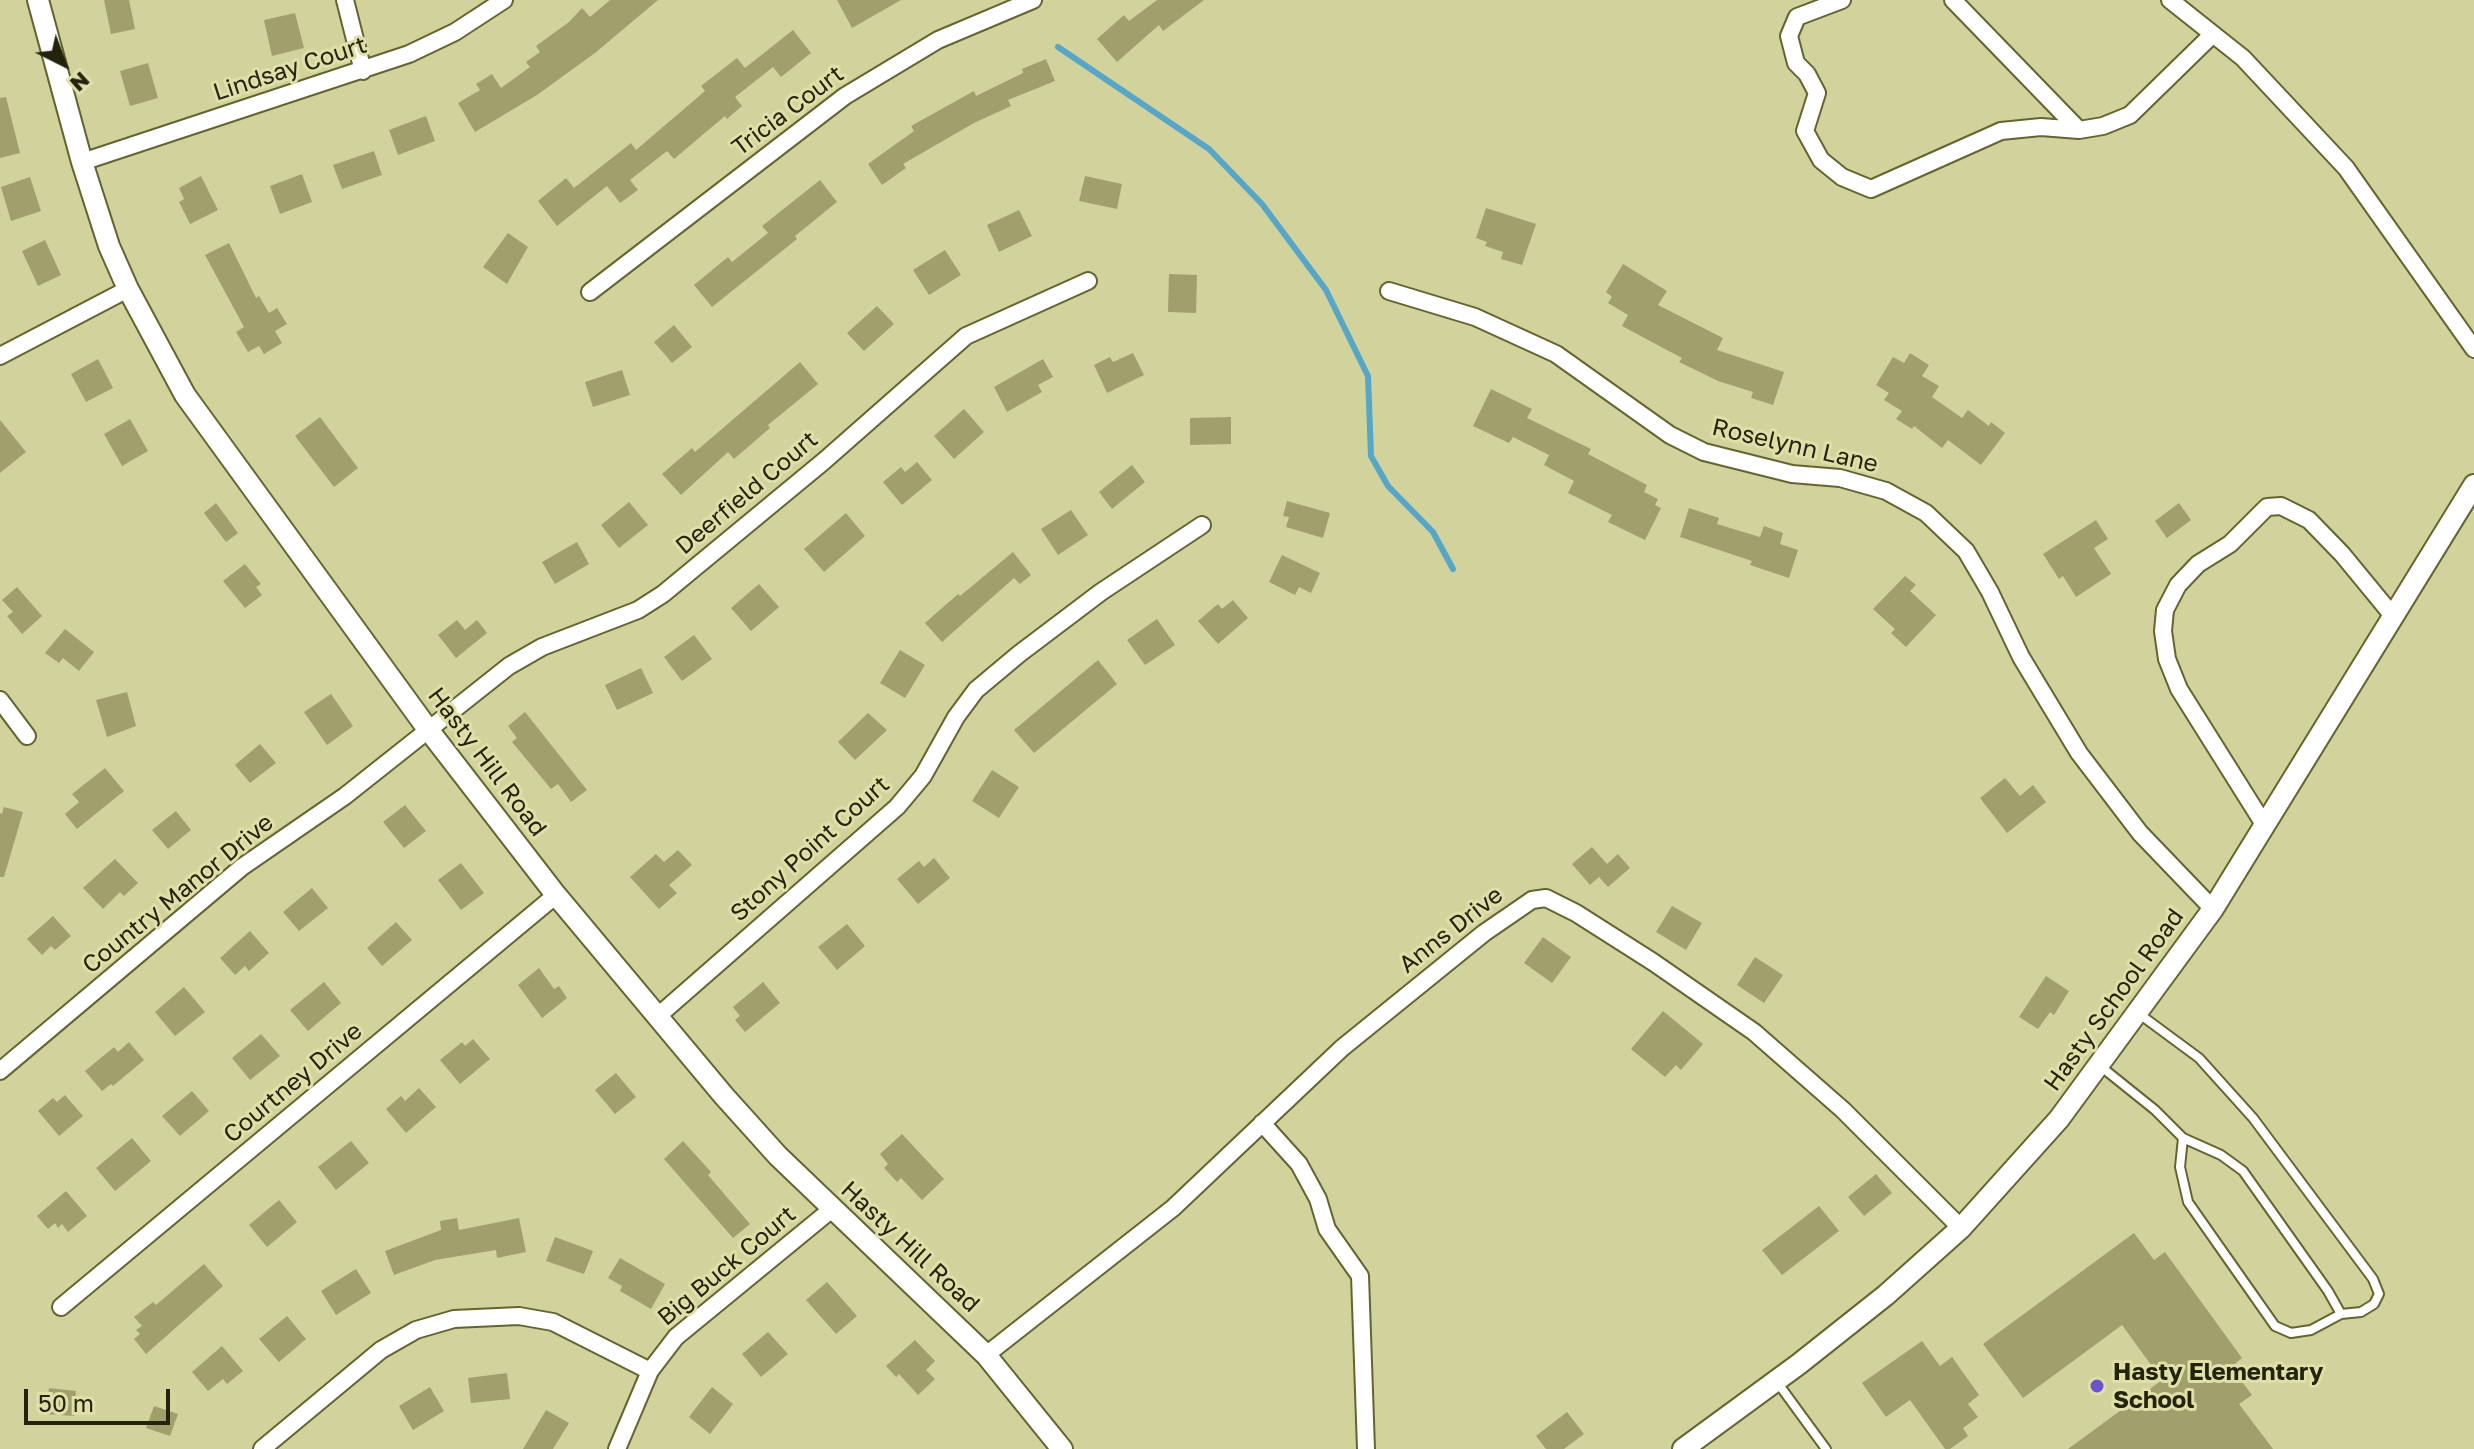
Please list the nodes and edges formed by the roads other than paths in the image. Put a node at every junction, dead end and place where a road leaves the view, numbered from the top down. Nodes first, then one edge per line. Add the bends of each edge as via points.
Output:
1 (38, 0) edge
2 (345, 0) edge
3 (504, 0) edge
4 (1033, 0) edge
5 (1842, 0) edge
6 (1953, 0) edge
7 (2170, 0) edge
8 (2213, 34) junction
9 (363, 71) junction
10 (2079, 130) junction
11 (82, 162) junction
12 (1088, 281) dead end
13 (128, 289) junction
14 (1389, 291) dead end
15 (590, 292) dead end
16 (2474, 349) edge
17 (0, 356) edge
18 (2474, 485) edge
19 (1202, 525) dead end
20 (2393, 616) junction
21 (0, 700) edge
22 (427, 728) junction
23 (27, 736) dead end
24 (2265, 826) junction
25 (556, 895) junction
26 (2213, 909) junction
27 (2138, 1013) junction
28 (658, 1016) junction
29 (2099, 1065) junction
30 (0, 1071) edge
31 (1262, 1123) junction
32 (2183, 1138) junction
33 (832, 1209) junction
34 (1961, 1228) junction
35 (61, 1307) dead end
36 (2341, 1314) junction
37 (986, 1355) junction
38 (650, 1371) junction
39 (1776, 1381) junction
40 (262, 1449) edge
41 (617, 1449) edge
42 (1062, 1449) edge
43 (1366, 1449) edge
44 (1683, 1449) edge
45 (1826, 1449) edge

1 - 11 street, Hasty Hill Road
2 - 9 street
3 - 9 street, Lindsay Court via 455,32
4 - 15 street, Tricia Court via 938,40 845,96
5 - 10 street via 1797,17 1789,36 1796,63 1817,93 1805,131 1821,160 1842,177 1871,189 2001,131
6 - 10 street
7 - 8 street
8 - 10 street via 2130,115
8 - 16 street via 2243,58 2346,168
9 - 11 street, Lindsay Court
11 - 13 street, Hasty Hill Road
12 - 22 street, Deerfield Court via 966,336 663,594 638,610 542,647
13 - 17 street
13 - 22 street, Hasty Hill Road via 185,395
14 - 26 street, Roselynn Lane via 1475,317 1556,354 1670,435 1704,452 1792,474 1840,478 1886,491 1926,513 1966,551 2079,753 2140,833
18 - 20 street, Hasty School Road
19 - 28 street, Stony Point Court via 1101,592 976,690 923,776 897,807
20 - 24 street, Hasty School Road
20 - 24 street via 2309,520 2281,506 2267,507 2178,585 2165,610 2167,659 2179,689
21 - 23 street
22 - 25 street, Hasty Hill Road
22 - 30 street, Country Manor Drive via 345,796 242,867
24 - 26 street, Hasty School Road
25 - 28 street, Hasty Hill Road
25 - 35 street, Courtney Drive
26 - 27 street, Hasty School Road
27 - 29 street, Hasty School Road
27 - 36 lane via 2199,1058 2253,1118 2373,1279 2379,1294 2374,1304
28 - 33 street, Hasty Hill Road via 778,1156
29 - 32 lane
29 - 34 street, Hasty School Road via 2059,1119
31 - 34 street, Anns Drive via 1342,1048 1484,933 1532,900 1546,898 1653,962 1754,1032 1843,1110
31 - 37 street, Anns Drive via 1173,1208
31 - 43 street via 1305,1173 1327,1229 1360,1276
32 - 36 lane via 2243,1171
32 - 36 lane via 2180,1167 2188,1202 2275,1326 2291,1333 2311,1330
33 - 37 street, Hasty Hill Road
33 - 38 street, Big Buck Court via 676,1337
34 - 39 street, Hasty School Road
37 - 42 street, Hasty Hill Road
38 - 40 street via 553,1322 519,1316 454,1319 416,1330 381,1350
38 - 41 street, Big Buck Court
39 - 44 street, Hasty School Road
39 - 45 lane

